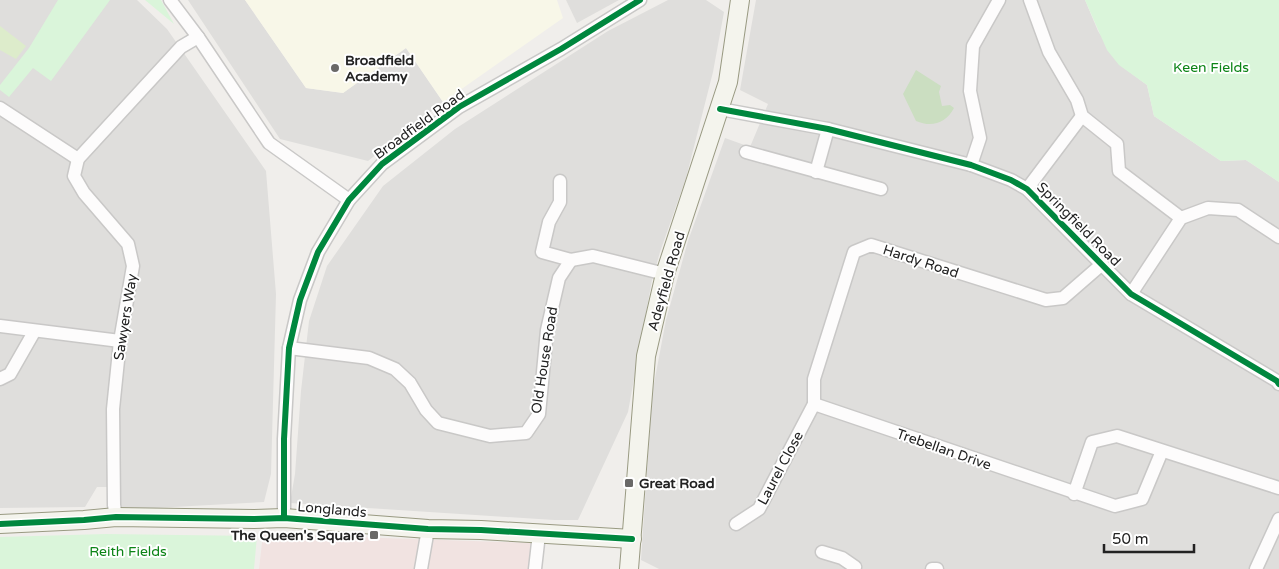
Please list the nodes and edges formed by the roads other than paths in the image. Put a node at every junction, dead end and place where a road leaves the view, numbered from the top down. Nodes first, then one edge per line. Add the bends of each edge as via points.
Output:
1 (170, 0) edge
2 (640, 0) edge
3 (740, 0) edge
4 (999, 0) edge
5 (1030, 0) edge
6 (198, 37) junction
7 (0, 108) edge
8 (720, 109) junction
9 (1082, 116) junction
10 (828, 129) junction
11 (746, 152) dead end
12 (78, 158) junction
13 (971, 165) junction
14 (816, 172) junction
15 (560, 181) dead end
16 (881, 189) dead end
17 (1027, 189) junction
18 (349, 200) junction
19 (1181, 218) junction
20 (1279, 237) edge
21 (571, 260) junction
22 (1101, 265) junction
23 (665, 274) junction
24 (1131, 294) junction
25 (0, 326) edge
26 (34, 332) junction
27 (120, 341) junction
28 (289, 348) junction
29 (0, 379) edge
30 (1278, 380) edge
31 (814, 404) junction
32 (1162, 450) junction
33 (1279, 488) edge
34 (1074, 494) junction
35 (116, 517) junction
36 (284, 518) junction
37 (1279, 519) edge
38 (0, 524) edge
39 (736, 524) dead end
40 (428, 529) junction
41 (539, 534) junction
42 (632, 539) junction
43 (822, 552) dead end
44 (421, 569) edge
45 (535, 569) edge
46 (629, 569) edge
47 (854, 569) edge
48 (932, 569) edge
49 (937, 569) edge
50 (1256, 569) edge

1 - 6 street
2 - 18 street, Broadfield Road via 459,107 382,164
3 - 8 street, Adeyfield Road via 728,82
4 - 13 street via 973,46 970,92 980,138
5 - 9 street via 1049,52 1078,100
6 - 12 street via 182,47
6 - 18 street via 269,143
7 - 12 street
8 - 10 street, Springfield Road
8 - 23 street, Adeyfield Road
9 - 17 street
9 - 19 street via 1117,144 1119,171
10 - 13 street, Springfield Road
10 - 14 street
11 - 14 street
12 - 27 street, Sawyers Way via 74,176 84,193 128,244 134,266
13 - 17 street, Springfield Road
14 - 16 street
15 - 21 street via 560,202 549,222 542,252
17 - 22 street, Springfield Road
18 - 28 street, Broadfield Road via 318,252 300,300
19 - 20 street via 1208,208 1238,210
19 - 24 street
21 - 23 street via 593,256
21 - 28 street, Old House Road via 558,278 547,330 539,414 526,433 490,436 438,423 410,383 395,369 369,358
22 - 24 street, Springfield Road
22 - 31 street, Hardy Road via 1063,298 1046,300 871,245 854,252 814,379
23 - 42 street, Adeyfield Road via 646,356
24 - 30 street, Springfield Road
25 - 26 street
26 - 27 street
26 - 29 street via 10,374
27 - 35 street, Sawyers Way via 113,409
28 - 36 street, Broadfield Road via 284,430
31 - 34 street, Trebellan Drive
31 - 39 street, Laurel Close via 759,509
32 - 33 street
32 - 34 street, Trebellan Drive via 1142,499 1115,506
32 - 34 street via 1117,436 1092,442
35 - 36 street, Longlands
35 - 38 street, Longlands
36 - 40 street, Longlands
37 - 50 street
40 - 41 street, Longlands
40 - 44 street
41 - 42 street, Longlands
41 - 45 street
42 - 46 street, Adeyfield Road
43 - 47 street via 842,558
48 - 49 street

